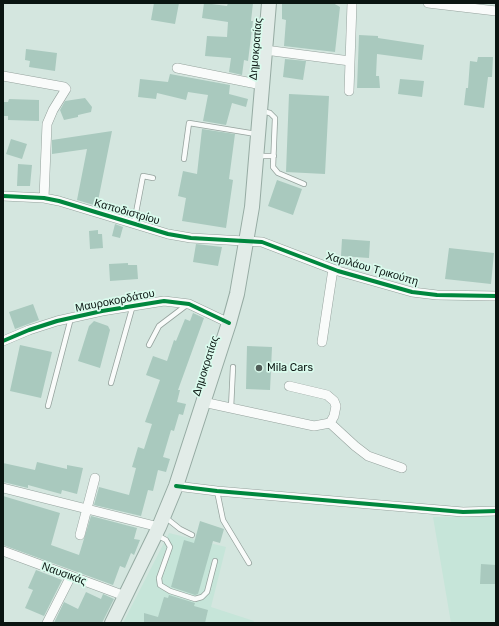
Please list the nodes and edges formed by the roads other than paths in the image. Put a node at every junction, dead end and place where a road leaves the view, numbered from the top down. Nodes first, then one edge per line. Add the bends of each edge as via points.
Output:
1 (269, 3) edge
2 (352, 3) edge
3 (428, 3) edge
4 (442, 4) edge
5 (496, 11) edge
6 (266, 50) junction
7 (350, 61) junction
8 (177, 68) dead end
9 (3, 76) edge
10 (262, 85) junction
11 (349, 91) dead end
12 (260, 111) junction
13 (258, 135) junction
14 (256, 156) junction
15 (274, 156) junction
16 (184, 159) dead end
17 (153, 178) dead end
18 (304, 184) dead end
19 (3, 196) edge
20 (44, 198) junction
21 (134, 223) junction
22 (247, 242) junction
23 (334, 269) junction
24 (496, 296) edge
25 (189, 304) junction
26 (133, 305) junction
27 (71, 318) junction
28 (229, 323) junction
29 (3, 341) edge
30 (322, 342) dead end
31 (149, 345) dead end
32 (233, 367) dead end
33 (111, 383) dead end
34 (289, 386) dead end
35 (203, 402) junction
36 (48, 406) dead end
37 (231, 408) junction
38 (330, 423) junction
39 (402, 468) dead end
40 (95, 478) dead end
41 (176, 486) junction
42 (3, 488) edge
43 (217, 492) junction
44 (87, 509) junction
45 (496, 511) edge
46 (159, 526) junction
47 (192, 534) dead end
48 (80, 535) dead end
49 (3, 551) edge
50 (215, 561) dead end
51 (250, 563) dead end
52 (71, 576) junction
53 (125, 596) junction
54 (47, 623) edge
55 (112, 623) edge

1 - 6 main road, Δημοκρατίας
2 - 7 street
3 - 4 street
4 - 5 street
6 - 7 street
6 - 10 main road, Δημοκρατίας
7 - 11 street
8 - 10 street
9 - 20 street via 64,87 66,90 47,124
10 - 12 main road, Δημοκρατίας
12 - 13 main road, Δημοκρατίας
12 - 15 lane via 270,113 275,118
13 - 14 main road, Δημοκρατίας
13 - 16 lane via 189,123
14 - 15 lane
14 - 22 main road, Δημοκρατίας
15 - 18 lane via 273,167 278,173
17 - 21 lane via 143,176
19 - 20 street, Καποδιστρίου
20 - 21 street, Καποδιστρίου
21 - 22 street, Καποδιστρίου via 191,238
22 - 23 street, Χαριλάου Τρικούπη via 273,245
22 - 28 main road, Δημοκρατίας
23 - 24 street, Χαριλάου Τρικούπη via 412,292
23 - 30 street
25 - 26 street, Μαυροκορδάτου via 164,301
25 - 28 street, Μαυροκορδάτου
25 - 31 lane via 158,326
26 - 27 street, Μαυροκορδάτου
26 - 33 lane
27 - 29 street, Μαυροκορδάτου via 34,328
27 - 36 lane
28 - 35 main road, Δημοκρατίας
32 - 37 lane
34 - 38 street via 323,394 334,401 336,406
35 - 37 street
35 - 41 main road, Δημοκρατίας
37 - 38 street via 314,426
38 - 39 street via 368,456
40 - 44 street
41 - 43 street
41 - 46 main road, Δημοκρατίας
42 - 44 street
43 - 45 street via 463,512
43 - 51 lane via 223,520
44 - 46 street
44 - 48 street
46 - 47 lane via 180,529
46 - 50 lane via 170,547 159,578 160,585 195,599 202,597 206,592
46 - 53 main road, Δημοκρατίας
49 - 52 street, Ναυσικάς
52 - 53 street, Ναυσικάς
52 - 54 street
53 - 55 main road, Δημοκρατίας

